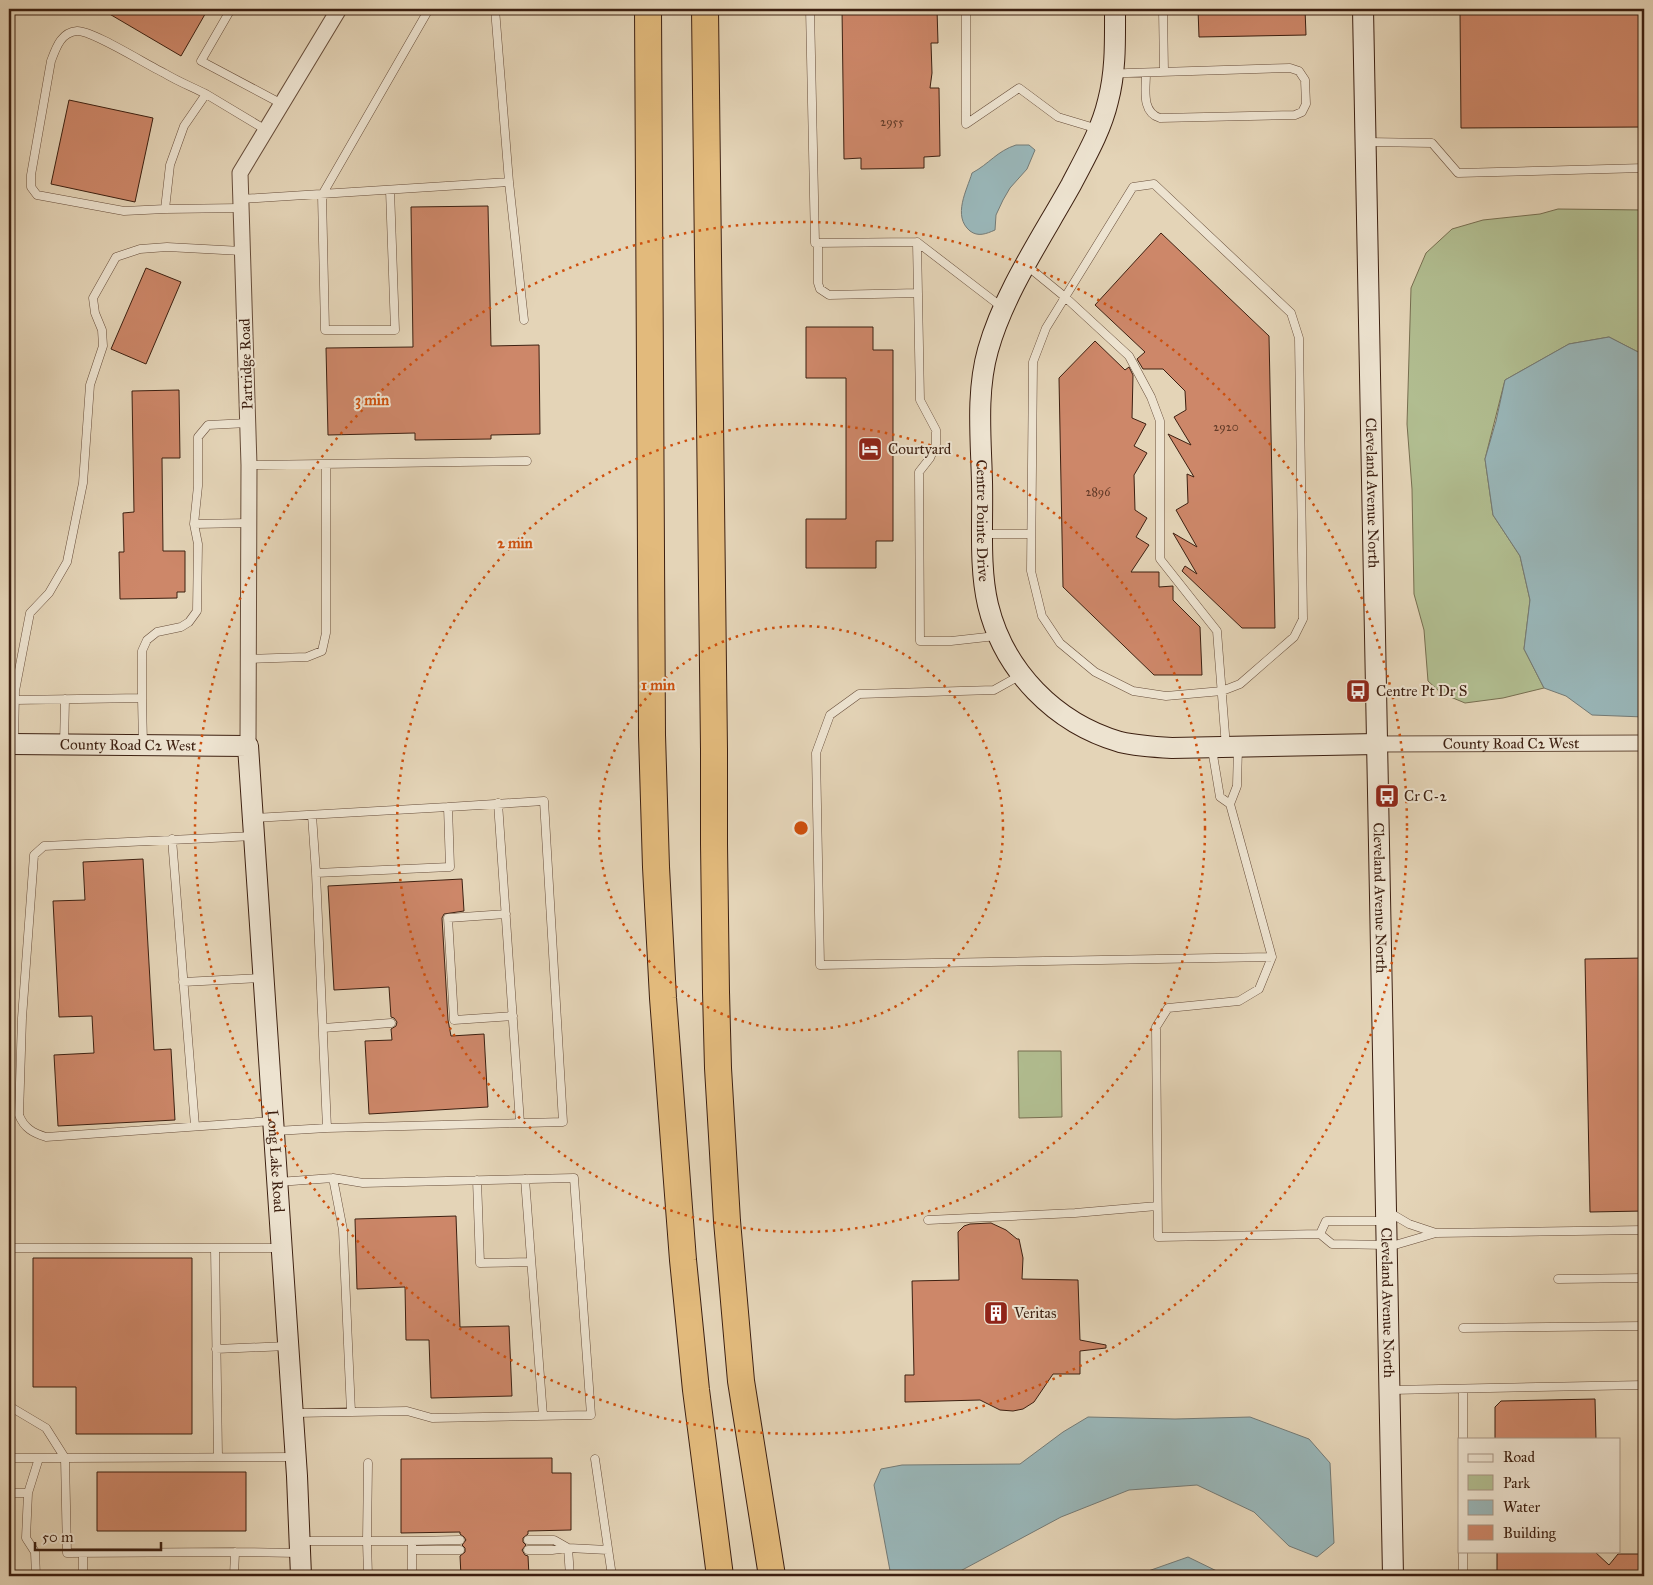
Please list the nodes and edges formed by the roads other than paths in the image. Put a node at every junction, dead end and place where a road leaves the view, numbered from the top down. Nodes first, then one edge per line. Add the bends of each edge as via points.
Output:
1 (231, 9) edge
2 (339, 9) edge
3 (429, 9) edge
4 (494, 9) edge
5 (648, 9) edge
6 (705, 9) edge
7 (810, 9) edge
8 (966, 9) edge
9 (1115, 9) edge
10 (1163, 9) edge
11 (1363, 9) edge
12 (1146, 72) junction
13 (1164, 72) junction
14 (1113, 74) junction
15 (206, 94) junction
16 (282, 104) junction
17 (1099, 129) junction
18 (266, 130) junction
19 (1365, 142) junction
20 (1644, 168) edge
21 (509, 182) junction
22 (390, 190) junction
23 (322, 195) junction
24 (241, 203) junction
25 (165, 208) junction
26 (917, 242) junction
27 (818, 243) junction
28 (242, 251) junction
29 (1026, 265) junction
30 (918, 293) junction
31 (1065, 297) junction
32 (1003, 308) junction
33 (524, 320) dead end
34 (248, 423) junction
35 (527, 462) dead end
36 (249, 465) junction
37 (326, 465) junction
38 (194, 524) junction
39 (249, 524) junction
40 (983, 534) junction
41 (1031, 534) junction
42 (998, 636) junction
43 (248, 660) junction
44 (1021, 675) junction
45 (1222, 692) junction
46 (142, 698) junction
47 (65, 699) junction
48 (15, 700) junction
49 (11, 744) edge
50 (1377, 744) junction
51 (1644, 744) edge
52 (64, 745) junction
53 (143, 745) junction
54 (248, 746) junction
55 (1225, 747) junction
56 (498, 803) junction
57 (1230, 804) junction
58 (448, 807) junction
59 (312, 815) junction
60 (253, 827) junction
61 (172, 839) junction
62 (316, 873) junction
63 (506, 914) junction
64 (1272, 957) junction
65 (263, 978) junction
66 (183, 982) junction
67 (513, 1016) junction
68 (391, 1023) dead end
69 (323, 1028) junction
70 (520, 1123) junction
71 (195, 1126) junction
72 (273, 1126) junction
73 (327, 1128) junction
74 (333, 1178) junction
75 (524, 1179) junction
76 (477, 1180) junction
77 (277, 1182) junction
78 (1157, 1206) junction
79 (1386, 1216) junction
80 (928, 1220) dead end
81 (1644, 1230) edge
82 (1436, 1233) junction
83 (1320, 1234) junction
84 (1386, 1246) junction
85 (215, 1248) junction
86 (282, 1248) junction
87 (9, 1260) edge
88 (531, 1262) junction
89 (1644, 1278) edge
90 (1558, 1279) dead end
91 (1644, 1326) edge
92 (1463, 1328) dead end
93 (288, 1346) junction
94 (216, 1349) junction
95 (1644, 1385) edge
96 (1463, 1389) junction
97 (1389, 1390) junction
98 (9, 1406) edge
99 (351, 1412) junction
100 (293, 1413) junction
101 (543, 1416) junction
102 (1463, 1438) edge
103 (218, 1456) junction
104 (295, 1456) junction
105 (9, 1458) edge
106 (39, 1458) junction
107 (65, 1458) junction
108 (595, 1459) dead end
109 (368, 1463) dead end
110 (9, 1493) edge
111 (28, 1493) junction
112 (460, 1540) dead end
113 (528, 1540) dead end
114 (367, 1541) junction
115 (412, 1546) junction
116 (300, 1547) junction
117 (568, 1548) junction
118 (460, 1550) dead end
119 (528, 1550) dead end
120 (608, 1550) junction
121 (235, 1552) junction
122 (1463, 1552) edge
123 (83, 1553) junction
124 (772, 1571) edge
125 (36, 1576) edge
126 (83, 1576) edge
127 (234, 1576) edge
128 (301, 1576) edge
129 (368, 1576) edge
130 (412, 1576) edge
131 (570, 1576) edge
132 (612, 1576) edge
133 (720, 1576) edge
134 (1393, 1576) edge
135 (1463, 1576) edge

1 - 16 lane via 201,61
2 - 16 street, Partridge Road
3 - 23 lane
4 - 21 lane
5 - 133 highway via 652,726 656,876 683,1260
6 - 124 highway via 718,1068 741,1381
7 - 27 lane via 815,243
8 - 17 lane via 966,124 1019,88 1058,116
9 - 14 street, Centre Pointe Drive
10 - 13 lane
11 - 19 street, Cleveland Avenue North
12 - 13 lane
12 - 13 lane via 1146,106 1151,114 1160,118 1295,115 1302,112 1306,104 1305,80 1294,69
12 - 14 lane
14 - 17 street, Centre Pointe Drive
15 - 18 lane
15 - 25 lane via 184,126 170,165
15 - 25 lane via 95,36 78,31 67,34 57,44 51,61 31,175 32,188 37,195 124,211
16 - 18 street, Partridge Road
17 - 29 street, Centre Pointe Drive
18 - 24 street, Partridge Road via 240,173
19 - 20 lane via 1432,144 1458,173
19 - 50 street, Cleveland Avenue North
21 - 22 lane
21 - 33 lane
22 - 23 lane
22 - 23 lane via 395,330 325,330
23 - 24 lane
24 - 25 lane
24 - 28 street, Partridge Road
26 - 27 lane
26 - 30 lane
26 - 32 lane
27 - 30 lane via 818,282 820,289 829,295
28 - 34 street, Partridge Road
28 - 48 lane via 167,247 140,249 116,257 93,298 103,346 90,385 83,483 67,562 49,593 30,614
29 - 31 lane
29 - 32 street, Centre Pointe Drive
30 - 42 lane via 920,400 936,430 936,444 920,472 920,641
31 - 41 lane via 1046,328 1033,362
31 - 45 lane via 1129,356 1151,397 1160,421 1160,559 1217,631
31 - 45 lane via 1133,187 1154,184 1291,313 1299,338 1302,619 1288,643 1240,684
32 - 40 street, Centre Pointe Drive via 987,353 982,384
34 - 36 street, Partridge Road
34 - 38 lane via 208,425 198,437
35 - 37 lane
36 - 37 lane
36 - 39 street, Partridge Road
37 - 43 lane via 326,633 322,650 307,657
38 - 39 lane
38 - 46 lane via 198,544 197,611 181,627 157,632 147,640 142,651
39 - 43 street, Partridge Road
40 - 41 lane
40 - 42 street, Centre Pointe Drive via 988,605
41 - 45 lane via 1031,571 1042,616 1060,643 1096,672 1133,691 1166,696
42 - 44 street, Centre Pointe Drive
43 - 54 street, Partridge Road
44 - 55 street, Centre Pointe Drive via 1047,703 1096,734 1146,747
44 - 64 lane via 994,690 859,694 830,715 816,753 820,965
45 - 55 lane
46 - 47 lane
46 - 53 lane
47 - 48 lane
47 - 52 lane
48 - 49 lane
49 - 52 street, County Road C2 West
50 - 51 street, County Road C2 West
50 - 55 street, Centre Pointe Drive
50 - 79 street, Cleveland Avenue North
52 - 53 street, County Road C2 West
53 - 54 street, County Road C2 West
54 - 60 street, Long Lake Road
55 - 57 lane via 1237,786
55 - 57 lane via 1220,797
56 - 58 lane
56 - 63 lane
56 - 70 lane via 544,800 564,1122
57 - 64 lane
58 - 59 lane
58 - 62 lane via 450,867
59 - 60 lane
59 - 62 lane
60 - 61 lane
60 - 65 street, Long Lake Road
61 - 66 lane
61 - 71 lane via 44,846 34,855 22,1018 19,1115 34,1134 46,1137
62 - 69 lane
63 - 67 lane
63 - 67 lane via 448,918 451,1020
64 - 78 lane via 1259,989 1240,1001 1168,1008 1156,1027
65 - 66 lane
65 - 72 street, Long Lake Road
66 - 71 lane
67 - 70 lane
68 - 69 lane
69 - 73 lane
70 - 73 lane
71 - 72 lane
72 - 73 lane
72 - 77 street, Long Lake Road
74 - 76 lane via 363,1182
74 - 77 lane
74 - 99 lane via 343,1230
75 - 76 lane
75 - 88 lane
75 - 101 lane via 574,1178 590,1415
76 - 88 lane via 480,1263
77 - 86 street, Long Lake Road
78 - 80 lane
78 - 83 lane via 1158,1237
79 - 82 lane
79 - 83 lane via 1326,1221
79 - 84 street, Cleveland Avenue North
81 - 82 lane
82 - 84 lane
83 - 84 lane via 1332,1244
84 - 97 street, Cleveland Avenue North
85 - 86 lane
85 - 87 lane via 9,1248
85 - 94 lane
86 - 93 street, Long Lake Road
88 - 101 lane
89 - 90 lane
91 - 92 lane
93 - 94 lane
93 - 100 street, Long Lake Road
94 - 103 lane
95 - 96 lane
96 - 97 lane
96 - 102 lane
97 - 134 street, Cleveland Avenue North
98 - 107 lane via 46,1428
99 - 100 lane
99 - 101 lane via 407,1411 432,1418
100 - 104 street, Long Lake Road
103 - 104 lane
103 - 107 lane
104 - 116 street, Long Lake Road
105 - 106 lane
106 - 107 lane
106 - 111 lane
107 - 123 lane via 67,1553
108 - 120 lane
109 - 114 lane
110 - 111 lane
111 - 125 lane via 26,1538 36,1552
112 - 115 lane
113 - 117 lane via 554,1540
114 - 115 lane
114 - 116 lane
114 - 129 lane
115 - 118 lane
115 - 130 lane
116 - 121 lane
116 - 128 street, Long Lake Road
117 - 119 lane
117 - 120 lane
117 - 131 lane
120 - 132 lane
121 - 123 lane
121 - 127 lane
122 - 135 lane
123 - 126 lane

